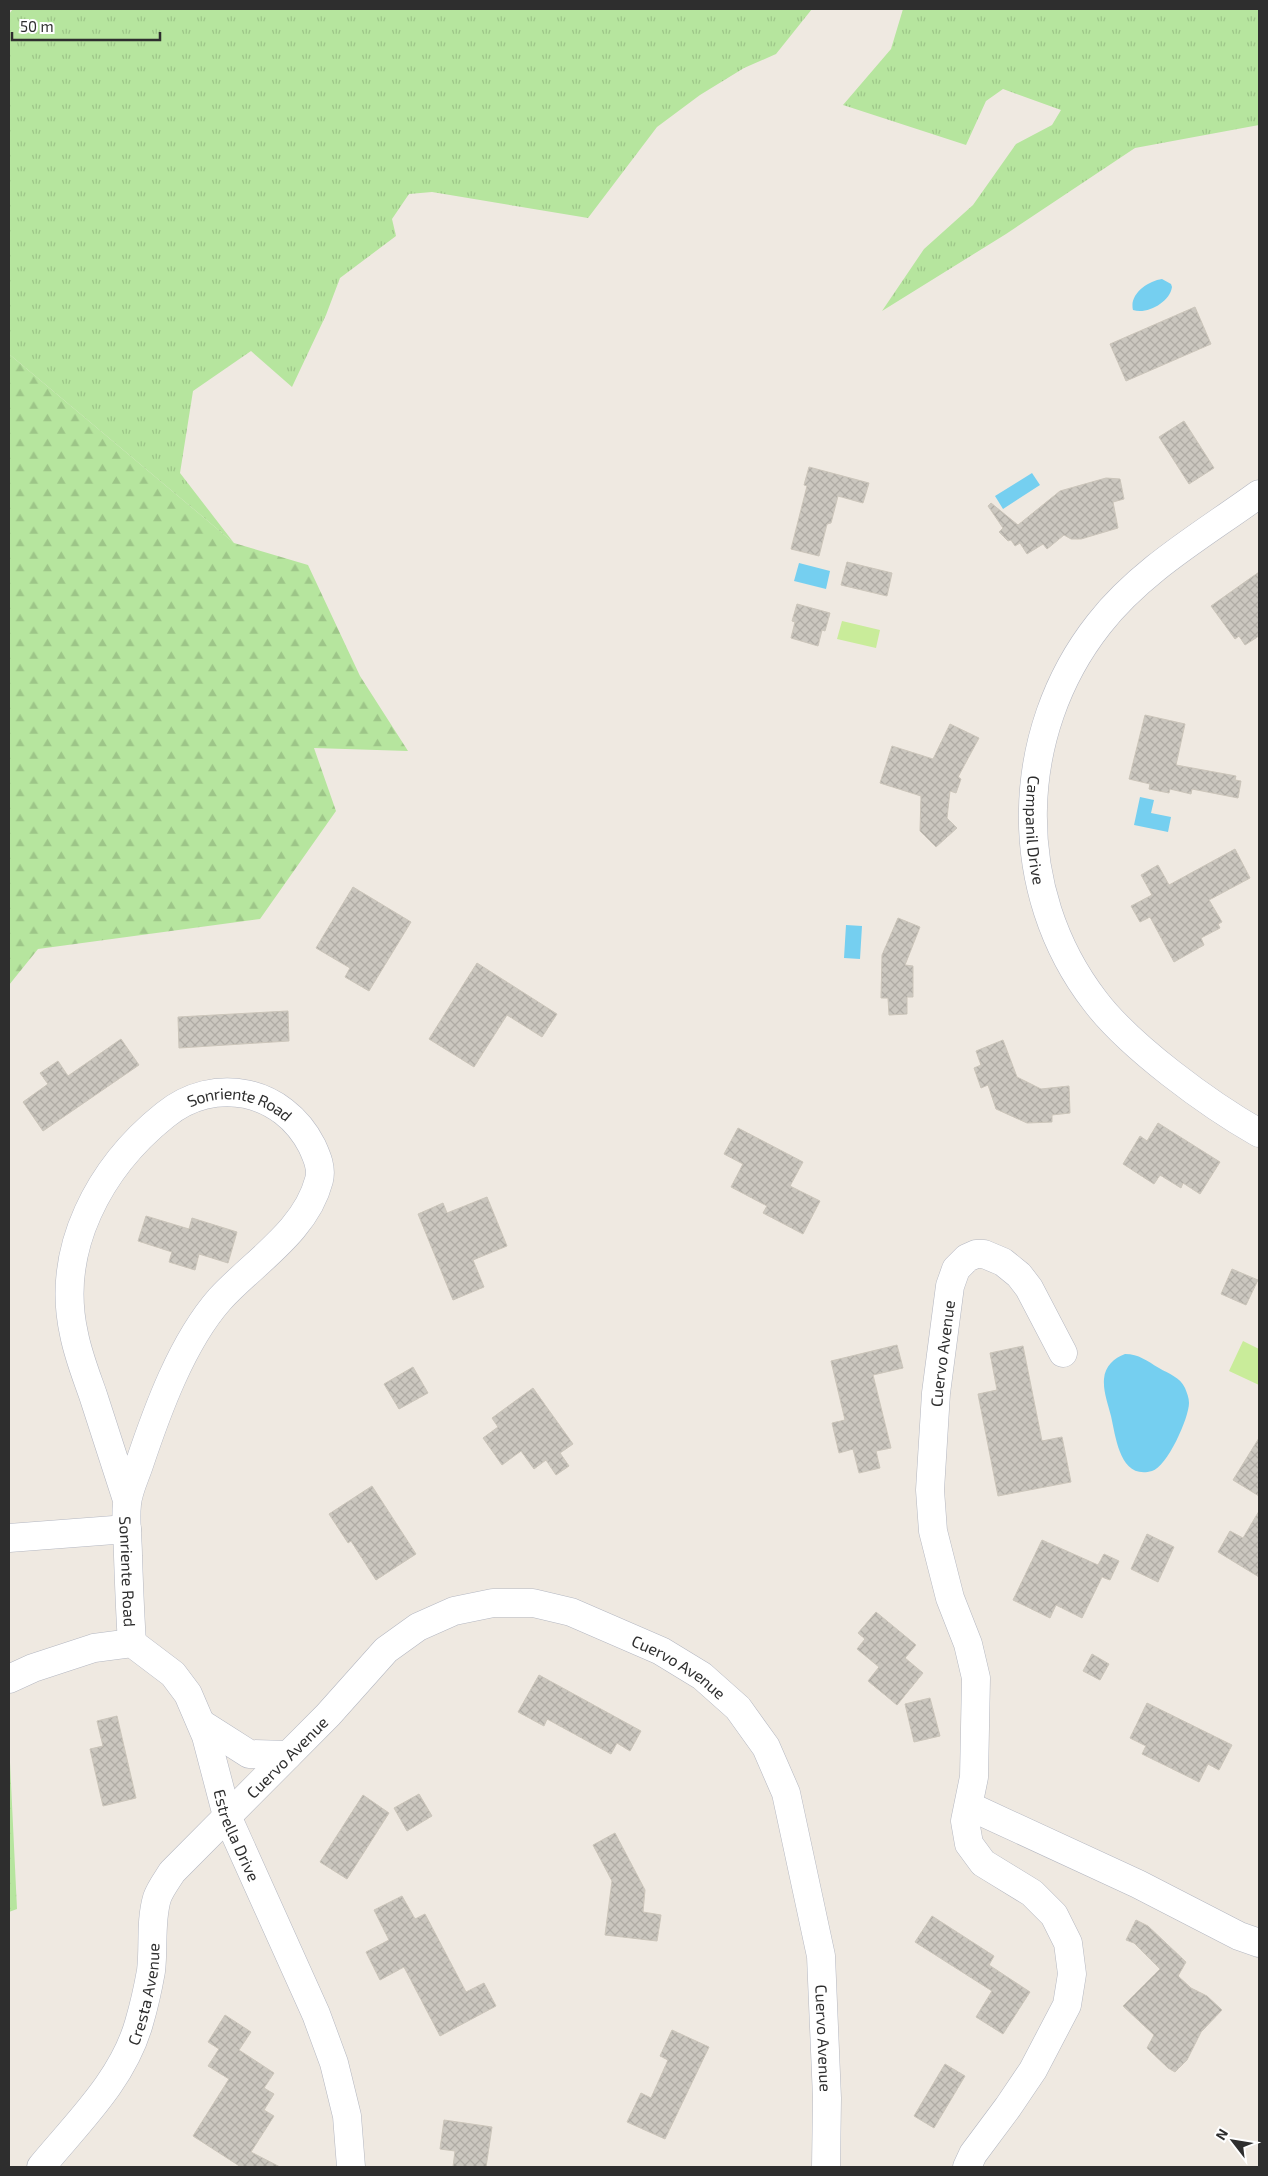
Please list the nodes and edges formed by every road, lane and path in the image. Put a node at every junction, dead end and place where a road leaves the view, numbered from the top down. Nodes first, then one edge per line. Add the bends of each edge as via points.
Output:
1 (1259, 494) edge
2 (1259, 1133) edge
3 (1063, 1353) dead end
4 (127, 1500) junction
5 (127, 1529) junction
6 (9, 1538) edge
7 (132, 1643) junction
8 (9, 1679) edge
9 (202, 1724) junction
10 (288, 1754) junction
11 (969, 1806) junction
12 (227, 1816) junction
13 (1259, 1943) edge
14 (41, 2167) edge
15 (351, 2167) edge
16 (826, 2167) edge
17 (966, 2167) edge

1 - 2 street, Campanil Drive via 1128,592 1080,650 1047,721 1038,752 1032,793 1032,835 1048,916 1063,953 1096,1002 1115,1025 1157,1061
3 - 11 street, Cuervo Avenue via 1029,1288 1003,1262 976,1254 956,1269 950,1286 936,1393 930,1490 933,1531 976,1678 974,1777
4 - 4 street, Sonriente Road via 74,1333 70,1291 74,1249 88,1209 109,1173 144,1132 178,1104 207,1094 237,1092 256,1096 283,1110 304,1132 318,1159 320,1177 309,1206 289,1232 204,1317 152,1426
4 - 5 street, Sonriente Road
5 - 6 street
5 - 7 street, Sonriente Road
7 - 8 street via 94,1648
7 - 9 street, Estrella Drive via 173,1674 188,1694
9 - 10 street via 249,1754
9 - 12 street, Estrella Drive
10 - 12 street, Cuervo Avenue
10 - 16 street, Cuervo Avenue via 386,1650 418,1626 454,1611 493,1603 533,1603 571,1612 661,1651 702,1676 738,1708 766,1748 788,1801 822,1956
11 - 13 street via 1138,1884 1238,1936
11 - 17 street, Cuervo Avenue via 965,1821 969,1844 983,1863 1032,1893 1054,1915 1068,1943 1072,1974 1068,2004 1033,2070
12 - 14 street, Cresta Avenue via 172,1872 157,1897 151,1971 139,2024 129,2050 84,2118
12 - 15 street, Estrella Drive via 316,2014 334,2063 347,2116

